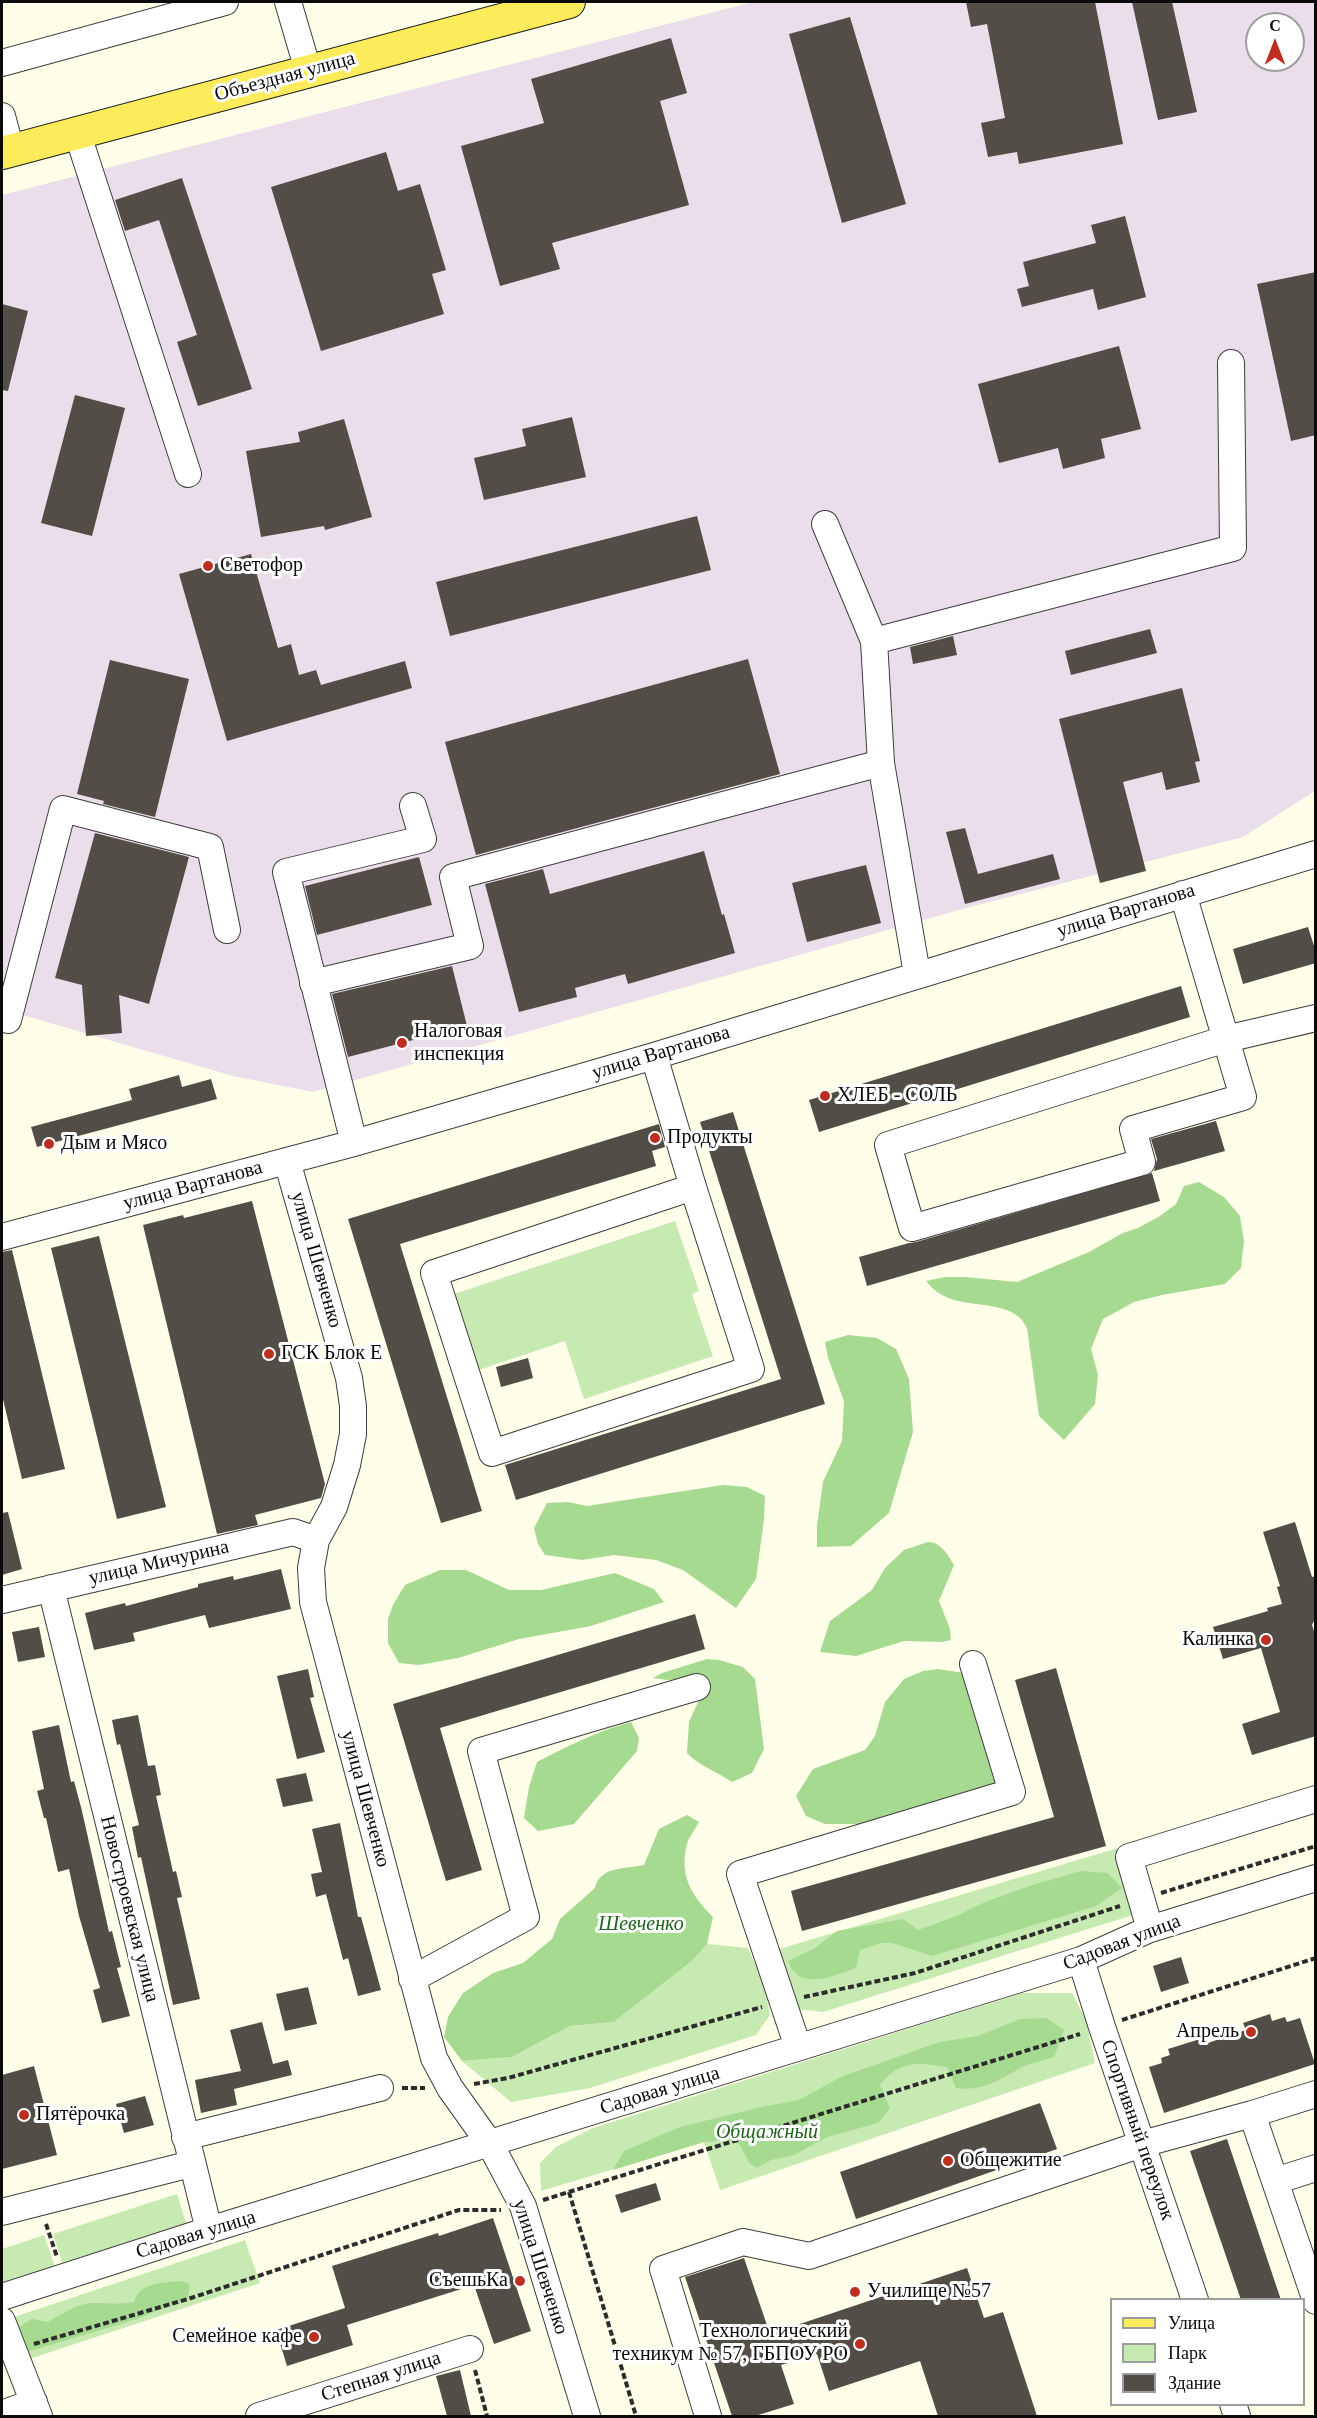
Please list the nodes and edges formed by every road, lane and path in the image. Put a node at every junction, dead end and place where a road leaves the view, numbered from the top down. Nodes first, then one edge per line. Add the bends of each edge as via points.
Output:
1 (225, 2) edge
2 (288, 2) edge
3 (569, 2) edge
4 (516, 8) edge
5 (2, 63) edge
6 (308, 70) junction
7 (2, 116) edge
8 (77, 132) junction
9 (6, 152) edge
10 (1231, 363) dead end
11 (188, 474) dead end
12 (825, 524) dead end
13 (874, 641) junction
14 (880, 763) junction
15 (414, 806) dead end
16 (1316, 854) edge
17 (1184, 894) junction
18 (227, 930) dead end
19 (917, 974) junction
20 (313, 983) junction
21 (2, 1018) edge
22 (1316, 1018) edge
23 (1226, 1040) junction
24 (654, 1056) junction
25 (354, 1143) junction
26 (287, 1161) junction
27 (693, 1187) junction
28 (2, 1237) edge
29 (316, 1540) junction
30 (51, 1588) junction
31 (2, 1600) edge
32 (973, 1664) dead end
33 (697, 1687) dead end
34 (1316, 1799) edge
35 (1316, 1846) edge
36 (1316, 1878) edge
37 (1141, 1899) junction
38 (1150, 1929) junction
39 (1316, 1958) edge
40 (1081, 1960) junction
41 (412, 1979) junction
42 (783, 2001) junction
43 (1102, 2027) junction
44 (798, 2048) junction
45 (380, 2088) joint
46 (450, 2088) junction
47 (1316, 2094) edge
48 (1252, 2114) junction
49 (185, 2137) junction
50 (490, 2144) junction
51 (1143, 2144) junction
52 (191, 2164) junction
53 (1316, 2168) edge
54 (1275, 2181) junction
55 (569, 2192) junction
56 (39, 2204) junction
57 (523, 2206) junction
58 (2, 2212) edge
59 (208, 2230) junction
60 (63, 2277) junction
61 (2, 2297) edge
62 (1194, 2298) edge
63 (1316, 2301) edge
64 (2, 2321) edge
65 (470, 2349) joint
66 (13, 2350) junction
67 (37, 2409) edge
68 (2, 2414) edge
69 (259, 2416) edge
70 (487, 2416) edge
71 (587, 2416) edge
72 (636, 2416) edge
73 (708, 2416) edge

1 - 5 street
2 - 6 street
3 - 4 main road, Объездная улица
4 - 6 main road, Объездная улица
6 - 8 main road, Объездная улица
7 - 9 street
8 - 9 main road, Объездная улица
8 - 11 street
10 - 13 street via 1233,548 1164,555
12 - 13 street
13 - 14 street
14 - 19 street
14 - 20 street via 453,877 470,946
15 - 20 street via 423,838 286,872
16 - 17 street, улица Вартанова
17 - 19 street, улица Вартанова
17 - 23 street
18 - 21 street via 210,847 63,810 8,1020
19 - 24 street, улица Вартанова
20 - 25 street
22 - 23 street
23 - 23 street via 1243,1097 1133,1129 1143,1162 912,1228 888,1145
24 - 25 street, улица Вартанова
24 - 27 street
25 - 26 street, улица Вартанова
26 - 28 street, улица Вартанова
26 - 29 street, улица Шевченко via 349,1378 353,1406 347,1465 334,1507
27 - 27 street via 434,1273 492,1453 751,1369
29 - 30 street, улица Мичурина via 293,1532
29 - 41 street, улица Шевченко via 311,1568 312,1602
30 - 31 street, улица Мичурина
30 - 49 street, Новостроевская улица
32 - 42 street via 1012,1792 740,1874
33 - 41 street via 481,1751 526,1917
34 - 37 street via 1129,1857
35 - 37 path
36 - 38 street, Садовая улица
37 - 38 street
37 - 42 path via 915,1974
38 - 40 street, Садовая улица
39 - 43 path
40 - 43 street, Спортивный переулок
40 - 44 street, Садовая улица
41 - 46 street, улица Шевченко via 434,2058
42 - 44 street
42 - 46 path via 508,2078
43 - 51 street, Спортивный переулок
43 - 55 path
44 - 50 street, Садовая улица
45 - 46 path
45 - 49 street
46 - 50 street, улица Шевченко
47 - 48 street
48 - 51 street
48 - 54 street
49 - 52 street, Новостроевская улица
50 - 57 street, улица Шевченко
50 - 59 street, Садовая улица
51 - 62 street, Спортивный переулок
51 - 73 street via 809,2256 743,2242 663,2269
52 - 56 street
52 - 59 street, Новостроевская улица
53 - 54 street
54 - 63 street
55 - 57 path
55 - 72 path
56 - 58 street
56 - 60 path
57 - 66 path via 496,2211 459,2210 188,2299
57 - 71 street, улица Шевченко
59 - 60 street, Садовая улица
60 - 61 street, Садовая улица
64 - 66 street
65 - 69 street, Степная улица
65 - 70 path
66 - 67 street
67 - 68 street

